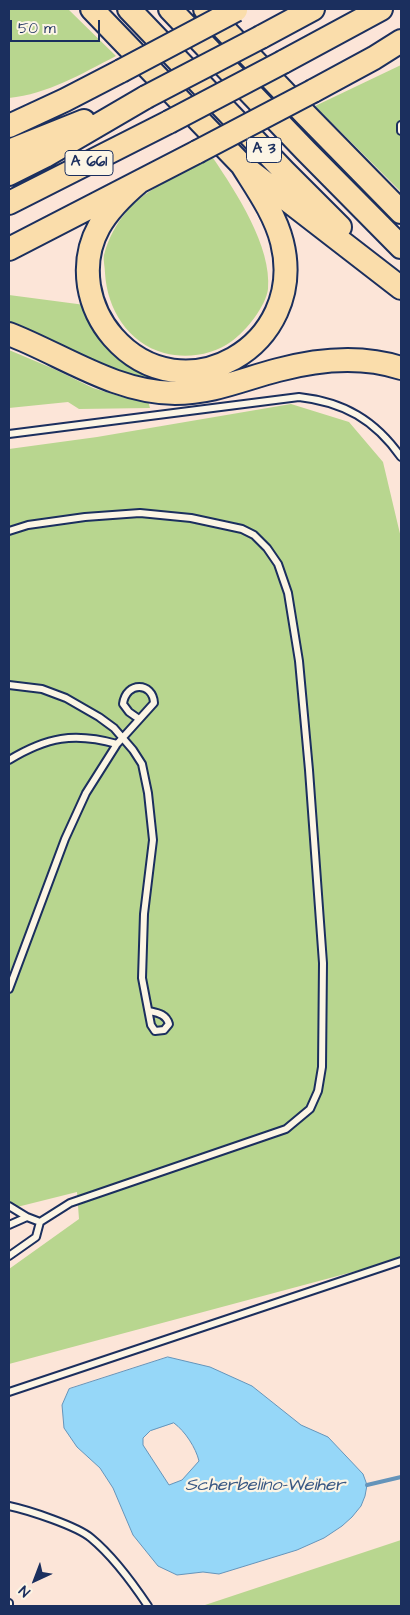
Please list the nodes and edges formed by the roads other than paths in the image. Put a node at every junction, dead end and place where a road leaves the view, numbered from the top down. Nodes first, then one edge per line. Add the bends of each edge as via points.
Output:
1 (92, 9) edge
2 (129, 9) edge
3 (170, 9) edge
4 (205, 9) edge
5 (237, 9) edge
6 (313, 9) edge
7 (381, 9) edge
8 (401, 41) edge
9 (401, 48) edge
10 (374, 58) junction
11 (146, 97) junction
12 (401, 125) edge
13 (9, 126) edge
14 (401, 131) edge
15 (9, 151) edge
16 (242, 165) junction
17 (357, 167) junction
18 (9, 174) edge
19 (139, 182) junction
20 (401, 202) edge
21 (9, 203) edge
22 (401, 212) edge
23 (401, 247) edge
24 (9, 249) edge
25 (401, 288) edge
26 (9, 334) edge
27 (401, 368) edge
28 (9, 434) edge
29 (401, 457) edge
30 (9, 531) edge
31 (9, 685) edge
32 (139, 719) junction
33 (119, 741) junction
34 (9, 760) edge
35 (9, 989) edge
36 (149, 1011) dead end
37 (9, 1206) edge
38 (27, 1217) junction
39 (40, 1222) junction
40 (9, 1225) edge
41 (9, 1256) edge
42 (401, 1261) edge
43 (9, 1392) edge
44 (9, 1506) edge
45 (148, 1606) edge

1 - 16 highway
2 - 25 highway, A 3
3 - 23 highway, A 3
4 - 17 highway
5 - 13 highway, bridge
6 - 11 highway, A 661, bridge
7 - 21 highway, A 661, bridge
8 - 10 highway
9 - 10 highway
10 - 19 highway, bridge
11 - 15 highway
11 - 18 highway, A 661
12 - 14 lane
16 - 19 highway via 269,209 282,240 286,267 284,294 272,323 254,344 238,357 201,370 164,368 133,355 109,332 93,303 88,268 92,240 105,217
16 - 25 highway
17 - 20 highway
17 - 22 highway
19 - 24 highway
26 - 27 highway via 107,378 137,388 174,393 213,389 324,360 372,361
28 - 29 lane via 299,397 332,403 363,418
30 - 39 lane via 75,518 140,514 191,518 242,529 267,548 278,564 288,593 299,661 323,963 322,1067 318,1091 310,1109 286,1129 70,1203
31 - 33 lane via 42,689 66,698 114,728
32 - 32 lane via 123,704 130,688 140,686 154,696 154,703
32 - 33 lane
33 - 34 lane via 77,736 58,738 25,750
33 - 35 lane via 86,793 65,839
33 - 36 lane via 134,750 142,764 148,793 153,840 144,914 142,978
37 - 38 lane
38 - 39 lane
38 - 40 lane
39 - 41 lane via 36,1237
42 - 43 lane
44 - 45 lane via 90,1536 124,1572

